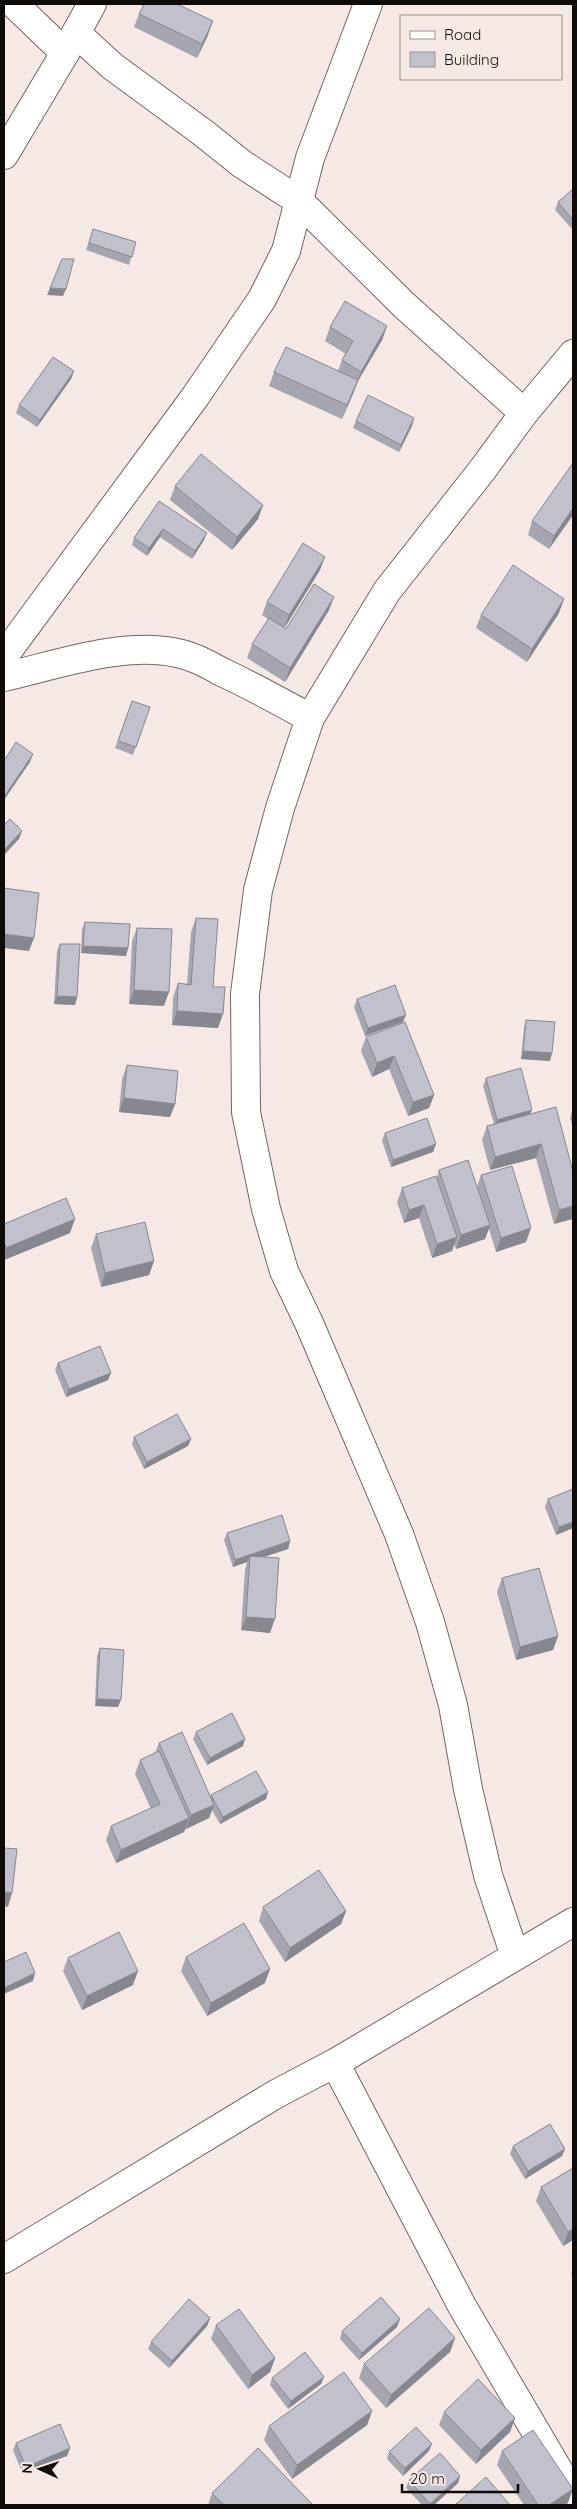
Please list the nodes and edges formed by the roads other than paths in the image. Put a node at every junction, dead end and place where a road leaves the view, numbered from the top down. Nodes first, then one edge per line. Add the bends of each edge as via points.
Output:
1 (14, 4) edge
2 (92, 4) edge
3 (368, 4) edge
4 (71, 43) junction
5 (4, 155) edge
6 (299, 201) junction
7 (573, 354) edge
8 (524, 413) junction
9 (4, 656) edge
10 (4, 677) edge
11 (310, 718) junction
12 (573, 1922) edge
13 (515, 1956) junction
14 (335, 2063) junction
15 (4, 2259) edge
16 (573, 2495) edge

1 - 4 street
2 - 4 street
3 - 6 street via 310,158
4 - 5 street
4 - 6 street via 112,66 242,164
6 - 8 street via 404,305
6 - 9 street via 286,251 262,299
7 - 8 street
8 - 11 street via 387,591
10 - 11 street via 97,655 147,650 174,652 191,656
11 - 13 street via 280,808 258,890 245,994 246,1112 266,1209 284,1272 399,1534 430,1622 453,1705 488,1875
12 - 13 street
13 - 14 street
14 - 15 street via 276,2094
14 - 16 street via 462,2306

